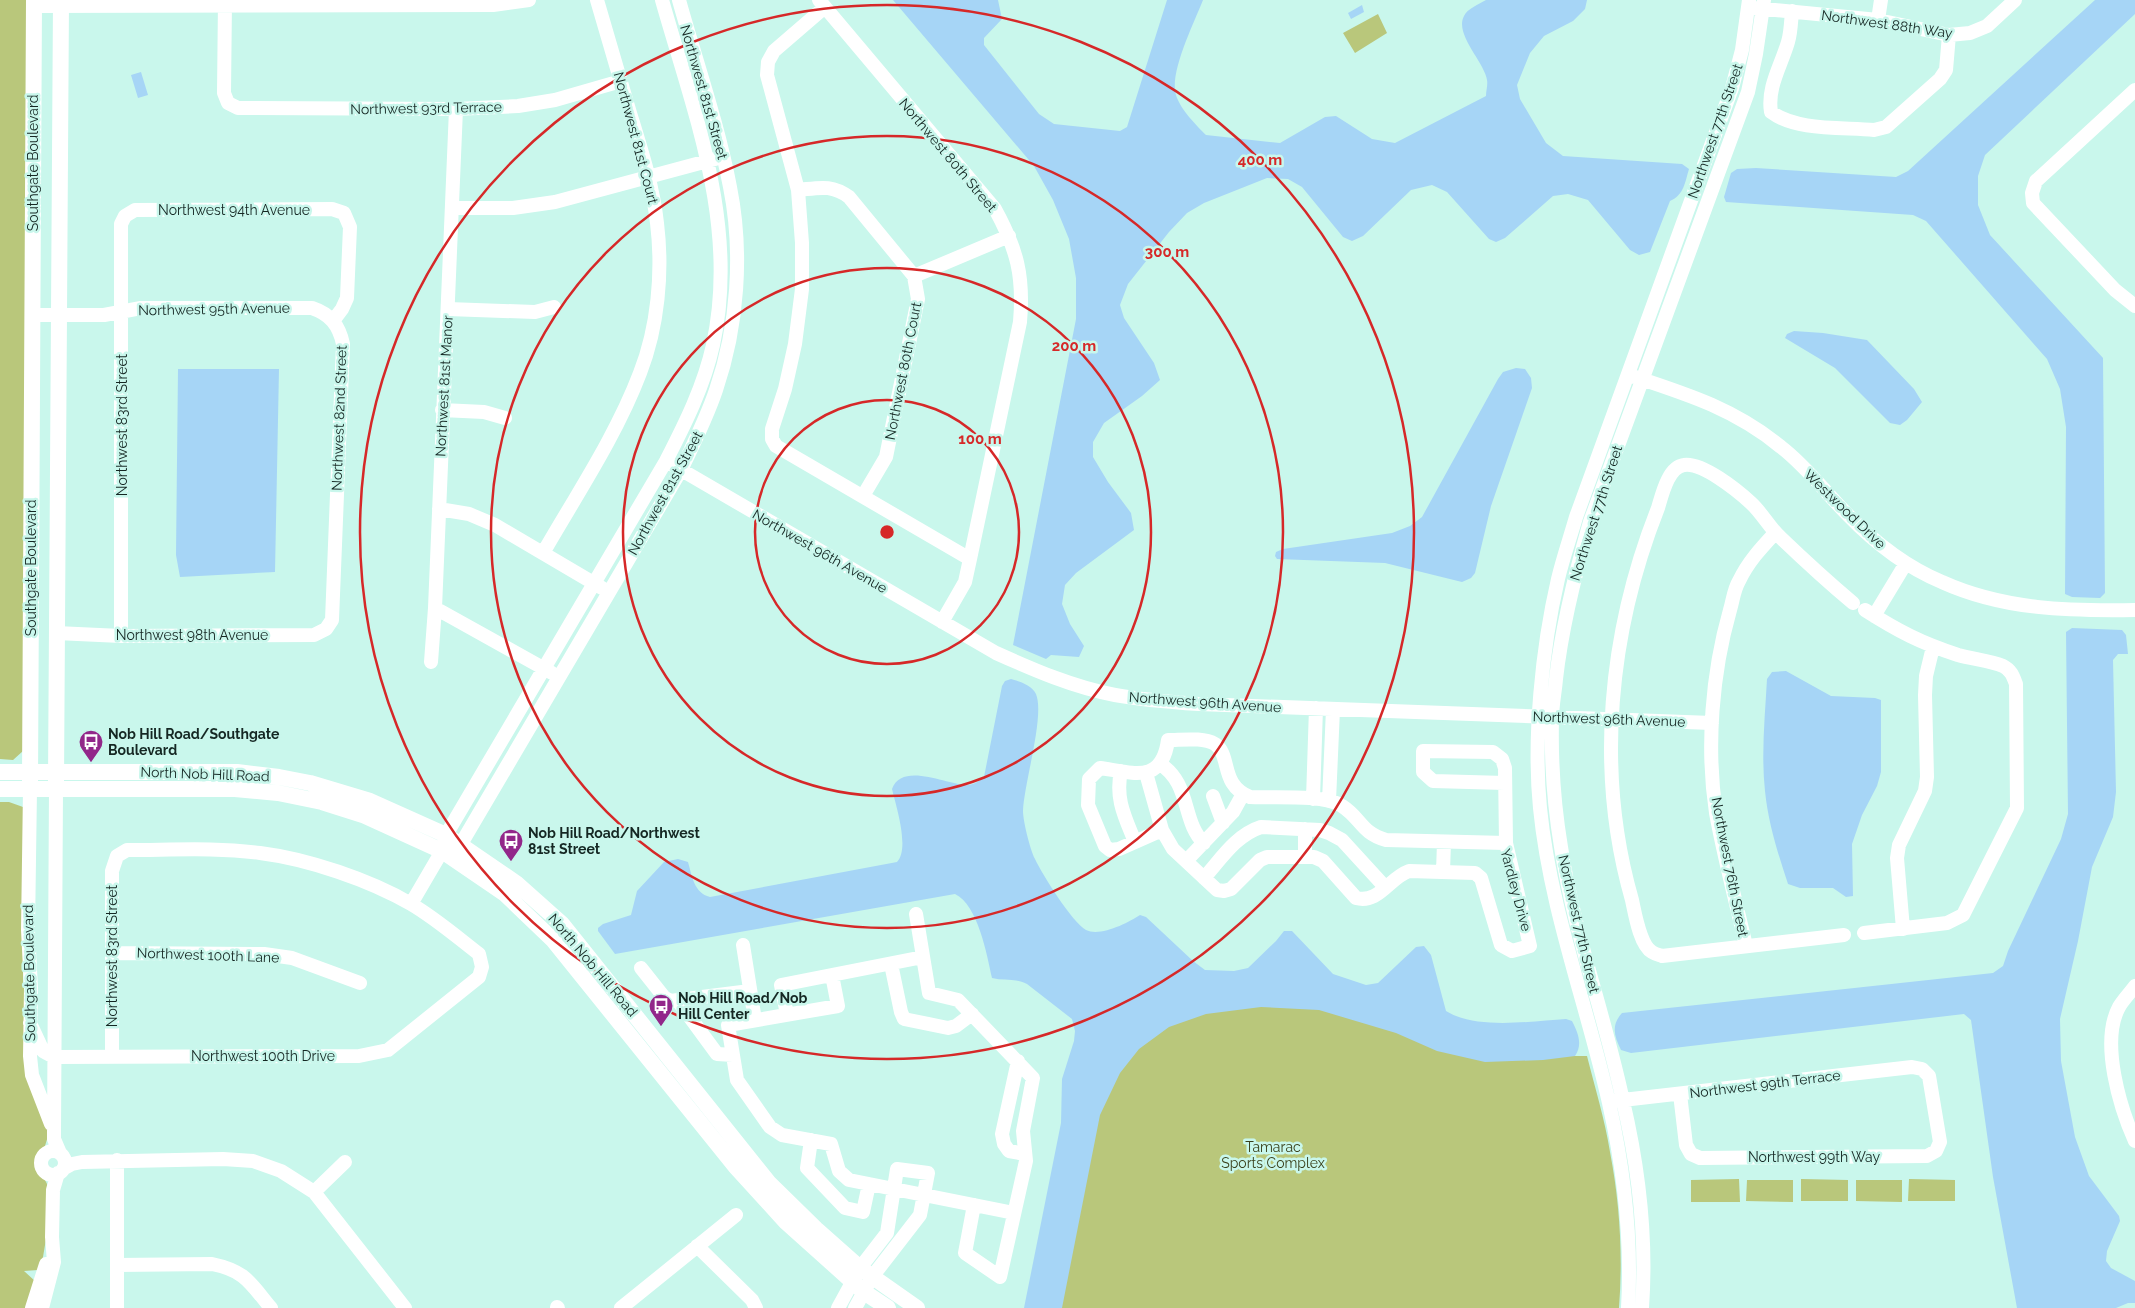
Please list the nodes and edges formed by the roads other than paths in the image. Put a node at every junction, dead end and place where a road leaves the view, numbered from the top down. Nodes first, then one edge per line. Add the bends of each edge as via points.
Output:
1 (529, 0) edge
2 (597, 0) edge
3 (662, 0) edge
4 (679, 0) edge
5 (1881, 0) edge
6 (2015, 0) edge
7 (34, 3) edge
8 (61, 3) edge
9 (124, 3) edge
10 (225, 3) edge
11 (492, 3) edge
12 (822, 3) edge
13 (1749, 3) edge
14 (1764, 4) edge
15 (1792, 11) junction
16 (1878, 20) junction
17 (1949, 35) junction
18 (621, 81) junction
19 (2135, 90) edge
20 (456, 109) junction
21 (723, 157) junction
22 (707, 162) junction
23 (649, 178) junction
24 (798, 190) junction
25 (452, 208) junction
26 (125, 216) joint
27 (1009, 236) junction
28 (914, 276) junction
29 (2135, 306) edge
30 (554, 307) dead end
31 (448, 309) junction
32 (122, 311) junction
33 (32, 315) junction
34 (58, 315) junction
35 (333, 321) junction
36 (1628, 375) junction
37 (1642, 380) junction
38 (442, 410) junction
39 (505, 418) dead end
40 (666, 461) junction
41 (681, 470) junction
42 (863, 496) junction
43 (439, 509) junction
44 (1775, 532) junction
45 (543, 553) junction
46 (970, 560) junction
47 (1906, 563) junction
48 (594, 584) junction
49 (609, 592) junction
50 (435, 608) junction
51 (1864, 610) junction
52 (2135, 610) edge
53 (942, 622) junction
54 (326, 629) joint
55 (56, 633) junction
56 (121, 636) junction
57 (1933, 647) junction
58 (431, 662) dead end
59 (544, 668) junction
60 (559, 677) junction
61 (1316, 708) junction
62 (1333, 709) junction
63 (1546, 717) junction
64 (1611, 718) junction
65 (1712, 723) junction
66 (1160, 764) junction
67 (1314, 766) junction
68 (1330, 768) junction
69 (0, 772) edge
70 (31, 772) junction
71 (57, 772) junction
72 (1121, 772) junction
73 (1146, 773) junction
74 (1505, 783) junction
75 (0, 789) edge
76 (30, 789) junction
77 (56, 789) junction
78 (1243, 794) junction
79 (1213, 796) dead end
80 (1313, 799) junction
81 (1329, 801) junction
82 (1222, 823) junction
83 (1305, 829) junction
84 (1162, 830) junction
85 (1135, 842) junction
86 (1204, 842) junction
87 (1444, 842) junction
88 (444, 843) junction
89 (1506, 843) junction
90 (461, 844) junction
91 (1305, 857) junction
92 (1186, 861) junction
93 (1444, 872) junction
94 (1204, 878) junction
95 (1385, 887) junction
96 (411, 904) junction
97 (916, 914) dead end
98 (1904, 928) junction
99 (1864, 933) dead end
100 (1844, 935) dead end
101 (743, 945) dead end
102 (1746, 946) junction
103 (112, 953) junction
104 (923, 957) junction
105 (891, 964) junction
106 (641, 968) dead end
107 (832, 975) junction
108 (360, 983) dead end
109 (2135, 986) edge
110 (750, 991) junction
111 (678, 1001) junction
112 (787, 1014) junction
113 (972, 1014) junction
114 (755, 1020) junction
115 (30, 1023) junction
116 (733, 1055) junction
117 (112, 1056) junction
118 (54, 1057) junction
119 (1018, 1061) junction
120 (1680, 1094) junction
121 (1623, 1100) junction
122 (1609, 1102) junction
123 (811, 1140) junction
124 (2135, 1141) edge
125 (1936, 1151) joint
126 (1025, 1154) junction
127 (56, 1156) junction
128 (117, 1160) junction
129 (345, 1162) dead end
130 (869, 1184) junction
131 (894, 1189) junction
132 (314, 1192) junction
133 (924, 1195) junction
134 (974, 1205) junction
135 (1014, 1213) junction
136 (736, 1215) dead end
137 (52, 1237) junction
138 (697, 1246) junction
139 (118, 1265) junction
140 (862, 1280) junction
141 (265, 1306) edge
142 (32, 1308) edge
143 (42, 1308) edge
144 (117, 1308) edge
145 (405, 1308) edge
146 (620, 1308) edge
147 (756, 1308) edge
148 (838, 1308) edge
149 (855, 1308) edge
150 (888, 1308) edge
151 (917, 1308) edge
152 (1628, 1308) edge
153 (1642, 1308) edge

1 - 11 street
2 - 18 street, Northwest 81st Court
3 - 22 street, Northwest 81st Street
4 - 21 street, Northwest 81st Street
5 - 16 street
6 - 17 street, Northwest 88th Way via 1987,26
7 - 8 street
7 - 33 main road, Southgate Boulevard
8 - 9 street
8 - 34 main road, Southgate Boulevard
9 - 10 street
10 - 11 street
10 - 20 street, Northwest 93rd Terrace via 224,93 228,103 238,108
12 - 24 street via 774,50 768,62 767,74
12 - 27 street, Northwest 80th Street via 995,209
13 - 14 street, Northwest 88th Way
13 - 36 street, Northwest 77th Street via 1732,88
14 - 15 street, Northwest 88th Way
14 - 37 street, Northwest 77th Street via 1748,92
15 - 16 street, Northwest 88th Way
15 - 17 street via 1788,41 1769,100 1771,112 1794,124 1874,130 1886,127 1940,79 1946,70
16 - 17 street, Northwest 88th Way
18 - 20 street, Northwest 93rd Terrace via 527,105
18 - 23 street, Northwest 81st Court
19 - 29 street via 2036,181 2032,193 2033,203 2115,290
20 - 25 street, Northwest 81st Manor
21 - 22 street
21 - 41 street, Northwest 81st Street via 735,227 737,271 734,308 717,388
22 - 23 street
22 - 40 street, Northwest 81st Street via 720,228 722,271 719,307 702,384
23 - 25 street via 555,202 513,208
23 - 45 street, Northwest 81st Court via 659,260 652,333 622,414
24 - 28 street via 825,187 838,189 849,197
24 - 42 street via 802,289 795,344 772,439 776,446
25 - 31 street, Northwest 81st Manor
26 - 32 street, Northwest 83rd Street via 122,224
26 - 35 street, Northwest 94th Avenue via 135,210 332,209 344,213 350,227 347,298
27 - 28 street
27 - 46 street, Northwest 80th Street via 1020,270 1020,322
28 - 42 street, Northwest 80th Court via 918,299 886,457
30 - 31 street via 535,312
31 - 38 street, Northwest 81st Manor
32 - 34 street, Northwest 95th Avenue
32 - 35 street, Northwest 95th Avenue via 141,308 312,308 325,313
32 - 56 street, Northwest 83rd Street
33 - 34 street, Northwest 95th Avenue
33 - 70 main road, Southgate Boulevard
34 - 55 main road, Southgate Boulevard
35 - 54 street, Northwest 82nd Street via 343,344 332,620
36 - 37 street, Westwood Drive
36 - 63 street, Northwest 77th Street via 1576,517 1558,579 1546,641
37 - 47 street, Westwood Drive via 1709,402 1748,422 1782,447 1875,541
37 - 63 street, Northwest 77th Street via 1590,522 1572,583
38 - 39 street via 484,412
38 - 43 street, Northwest 81st Manor
40 - 41 street, Northwest 96th Avenue
40 - 48 street, Northwest 81st Street
41 - 49 street, Northwest 81st Street
41 - 53 street, Northwest 96th Avenue
42 - 46 street
43 - 45 street via 469,514 495,525
43 - 50 street, Northwest 81st Manor
44 - 51 street
44 - 64 street via 1752,503 1719,478 1691,464 1680,465 1671,473 1645,540 1629,595
44 - 65 street, Northwest 76th Street via 1754,555 1738,582 1725,626
45 - 48 street
46 - 53 street, Northwest 80th Street via 965,582
47 - 51 street
47 - 52 street, Westwood Drive via 1941,582 2005,603 2072,610
48 - 49 street
48 - 59 street, Northwest 81st Street
49 - 60 street, Northwest 81st Street
50 - 58 street, Northwest 81st Manor
50 - 59 street
51 - 57 street via 1901,633
53 - 61 street, Northwest 96th Avenue via 1033,670 1113,695 1172,702
54 - 56 street, Northwest 98th Avenue via 314,635
55 - 56 street, Northwest 98th Avenue
55 - 71 main road, Southgate Boulevard
57 - 98 street via 1926,676 1925,791 1899,845 1897,858
57 - 98 street via 2002,666 2012,672 2016,684 2017,808 1963,915 1956,920
59 - 60 street
59 - 88 street, Northwest 81st Street
60 - 90 street, Northwest 81st Street
61 - 62 street, Northwest 96th Avenue
61 - 67 street
62 - 63 street, Northwest 96th Avenue
62 - 68 street
63 - 64 street, Northwest 96th Avenue
63 - 121 street, Northwest 77th Street via 1561,848 1575,918
63 - 122 street, Northwest 77th Street via 1537,752 1546,852
64 - 65 street, Northwest 96th Avenue
64 - 102 street via 1611,780 1618,839 1644,943 1651,952 1662,956
65 - 102 street, Northwest 76th Street via 1716,812
66 - 73 street
66 - 78 street via 1168,740 1203,740 1215,744 1232,784
66 - 86 street via 1176,779 1195,830
67 - 68 street
67 - 80 street
68 - 81 street
69 - 70 main road, North Nob Hill Road
70 - 71 main road, North Nob Hill Road
70 - 76 main road, Southgate Boulevard
71 - 77 main road, Southgate Boulevard
71 - 88 main road, North Nob Hill Road via 237,772 279,776 370,801
72 - 73 street
72 - 85 street via 1119,803
72 - 85 street via 1100,768 1089,779 1088,805 1105,846 1110,850
73 - 84 street, Yardley Drive
74 - 74 street via 1433,781 1423,772 1423,751 1493,752 1502,759
74 - 89 street
75 - 76 main road, North Nob Hill Road
76 - 77 main road, North Nob Hill Road
76 - 115 street, Southgate Boulevard
77 - 88 main road, North Nob Hill Road via 235,789 278,793 322,802
77 - 118 street, Southgate Boulevard
78 - 80 street, Yardley Drive
78 - 82 street
79 - 82 street
80 - 81 street, Yardley Drive
81 - 87 street, Yardley Drive via 1348,810 1376,838
82 - 86 street
83 - 91 street
83 - 94 street via 1261,827 1254,830 1239,839
83 - 95 street via 1320,830 1342,840
84 - 85 street
84 - 92 street, Yardley Drive via 1173,849
86 - 92 street
87 - 89 street, Yardley Drive
87 - 93 street
88 - 90 main road, North Nob Hill Road
88 - 96 street, Northwest 81st Street
88 - 140 main road, North Nob Hill Road via 553,940 735,1166 786,1222
89 - 93 street, Yardley Drive via 1530,946 1512,951 1500,945 1481,878 1475,873
90 - 140 main road, North Nob Hill Road via 516,882 562,924 769,1183
91 - 94 street, Yardley Drive via 1267,856 1231,890 1217,890
91 - 95 street, Yardley Drive via 1323,861 1356,898 1371,899
92 - 94 street, Yardley Drive
93 - 95 street, Yardley Drive via 1409,871
96 - 103 street, Northwest 83rd Street via 360,880 312,863 260,852 127,850 117,856 112,871
96 - 117 street, Northwest 100th Drive via 479,954 482,967 479,977 388,1050 359,1056
97 - 104 street
98 - 99 street
100 - 102 street
101 - 110 street
103 - 108 street, Northwest 100th Lane via 264,954 292,958
103 - 117 street, Northwest 83rd Street
104 - 105 street
104 - 113 street via 929,993 958,1000
105 - 107 street
105 - 113 street via 904,1019 948,1028
106 - 111 street via 664,997
107 - 112 street via 782,984
107 - 112 street via 838,1006
109 - 124 street via 2118,1008 2111,1046 2112,1066
110 - 111 street
110 - 114 street
111 - 116 street via 717,1054
112 - 114 street
113 - 119 street
114 - 116 street via 728,1025
115 - 118 street via 43,1051
115 - 127 street, Southgate Boulevard via 32,1076
116 - 123 street via 737,1080 770,1128 782,1136
117 - 118 street, Northwest 100th Drive
118 - 127 street, Southgate Boulevard
119 - 126 street via 1033,1078 1023,1132
119 - 126 street via 1002,1134 1009,1151
120 - 121 street, Northwest 99th Terrace
120 - 125 street, Northwest 99th Way via 1686,1145 1691,1154 1700,1158 1917,1157
120 - 125 street, Northwest 99th Terrace via 1912,1067 1922,1069 1929,1076 1939,1132 1940,1142
121 - 122 street, Northwest 99th Terrace
121 - 153 street, Northwest 77th Street via 1638,1173 1642,1214
122 - 152 street, Northwest 77th Street via 1626,1215
123 - 130 street via 831,1144 839,1171 849,1180
123 - 130 street via 807,1168 845,1208 862,1212
126 - 135 street
127 - 128 street via 72,1164
127 - 137 street, Southgate Boulevard
128 - 132 street via 253,1161 281,1171
128 - 139 street
129 - 132 street
130 - 131 street
131 - 133 street
131 - 133 street via 897,1168 928,1173
131 - 140 street via 887,1233
132 - 145 street
133 - 134 street
133 - 140 street via 920,1215
134 - 135 street
134 - 135 street via 965,1253 1000,1277
136 - 138 street
137 - 142 street, Southgate Boulevard
137 - 143 street, Southgate Boulevard via 54,1262
138 - 146 street
138 - 147 street via 752,1300
139 - 141 street via 212,1264 226,1267 252,1283
139 - 144 street
140 - 148 street
140 - 149 street
140 - 150 main road, North Nob Hill Road
140 - 151 main road, North Nob Hill Road

